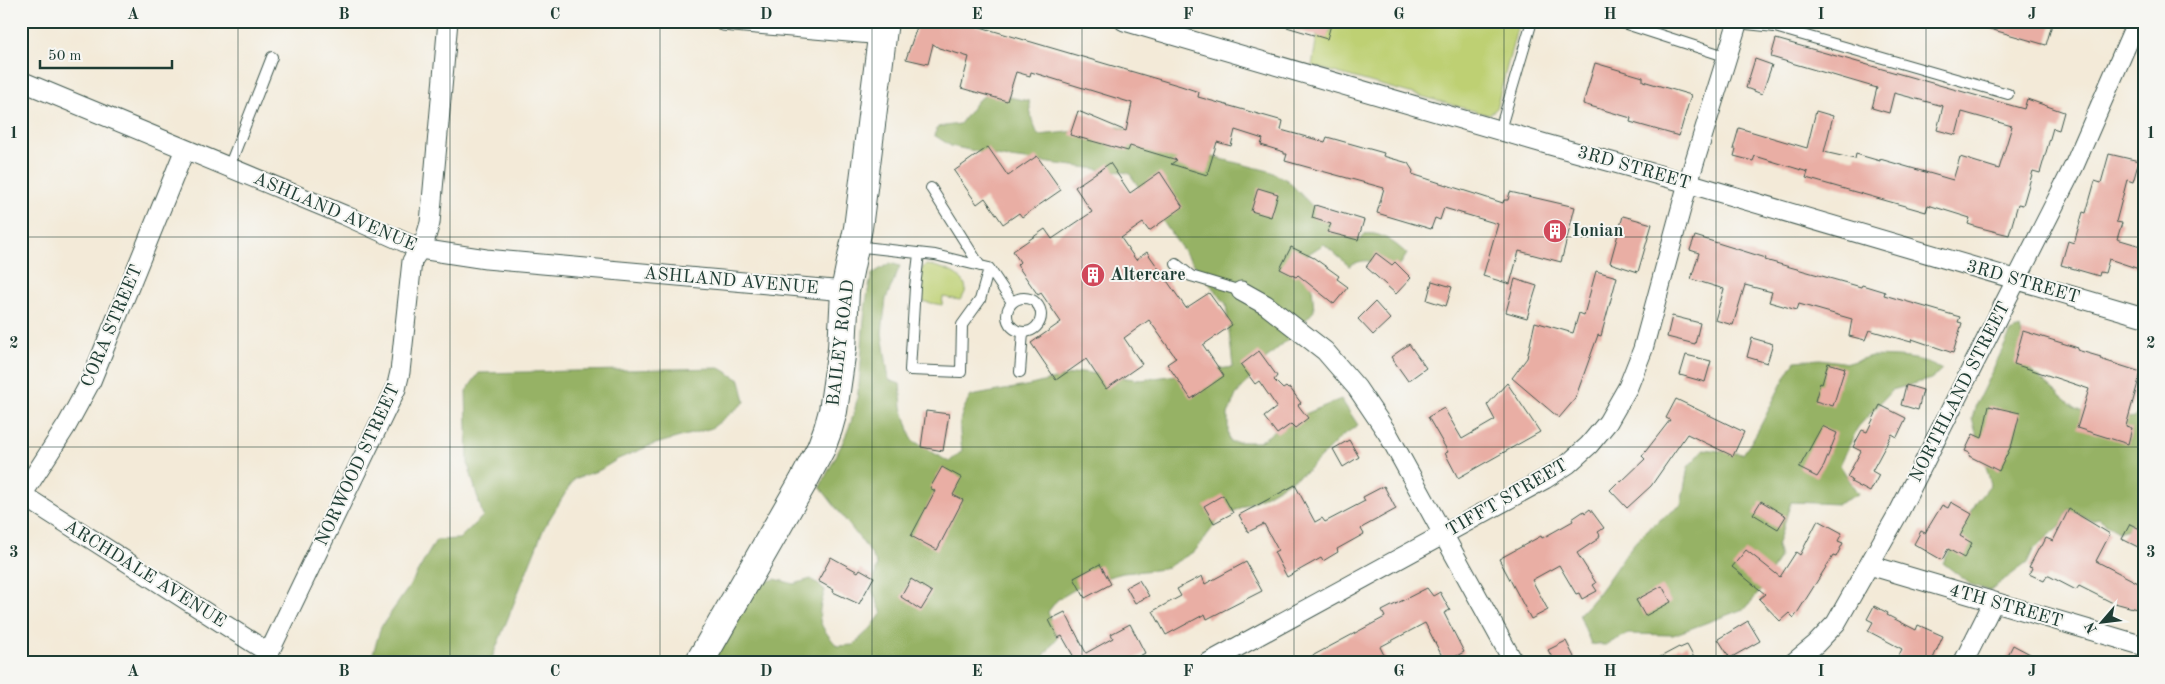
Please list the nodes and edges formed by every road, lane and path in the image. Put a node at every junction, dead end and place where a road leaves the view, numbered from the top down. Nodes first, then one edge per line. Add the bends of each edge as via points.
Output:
1 (448, 21) edge
2 (723, 21) edge
3 (1124, 21) edge
4 (1532, 21) edge
5 (1617, 21) edge
6 (2137, 21) edge
7 (1737, 22) edge
8 (884, 28) edge
9 (1728, 56) junction
10 (272, 57) dead end
11 (21, 81) edge
12 (2008, 94) dead end
13 (1500, 130) junction
14 (185, 149) junction
15 (229, 167) junction
16 (1688, 183) junction
17 (931, 188) dead end
18 (854, 246) junction
19 (420, 249) junction
20 (919, 254) junction
21 (1176, 264) dead end
22 (985, 267) junction
23 (2016, 280) junction
24 (845, 291) junction
25 (1241, 292) joint
26 (1012, 302) junction
27 (2144, 317) edge
28 (1023, 332) junction
29 (1020, 372) dead end
30 (22, 494) edge
31 (1444, 535) junction
32 (1869, 566) junction
33 (1993, 603) junction
34 (2144, 646) edge
35 (267, 658) edge
36 (699, 663) edge
37 (1208, 663) edge
38 (1514, 663) edge
39 (1793, 663) edge
40 (1963, 663) edge

1 - 19 street, NORWOOD STREET via 430,224
2 - 8 street
3 - 13 street, 3RD STREET
4 - 13 lane
5 - 9 lane
6 - 23 street, NORTHLAND STREET via 2074,166
7 - 9 street, TIFFT STREET
7 - 12 lane via 1775,27
8 - 18 street, BAILEY ROAD
9 - 16 street, TIFFT STREET
10 - 15 lane
11 - 14 street, ASHLAND AVENUE
13 - 16 street, 3RD STREET
14 - 15 street, ASHLAND AVENUE
14 - 30 street, CORA STREET via 91,381
15 - 19 street, ASHLAND AVENUE
16 - 23 street, 3RD STREET
16 - 31 street, TIFFT STREET via 1643,348 1628,387 1608,422 1568,464
17 - 22 lane
18 - 20 lane
18 - 24 street, BAILEY ROAD
19 - 24 street, ASHLAND AVENUE via 486,259
19 - 35 street, NORWOOD STREET via 412,261 396,389
20 - 22 lane
20 - 22 lane via 910,370 961,372 962,325 980,300
21 - 25 lane via 1191,276
22 - 26 lane
23 - 27 street, 3RD STREET
23 - 32 street, NORTHLAND STREET
24 - 36 street, BAILEY ROAD via 842,349 834,402 821,448
25 - 31 street via 1266,305 1325,351 1357,388 1388,434
26 - 28 lane via 1007,312 1009,323
26 - 28 lane via 1028,298 1040,308 1038,324 1034,329
28 - 29 lane
30 - 35 street, ARCHDALE AVENUE
31 - 37 street, TIFFT STREET
31 - 38 street
32 - 33 street, 4TH STREET
32 - 39 street, NORTHLAND STREET via 1836,623
33 - 34 street, 4TH STREET
33 - 40 street

